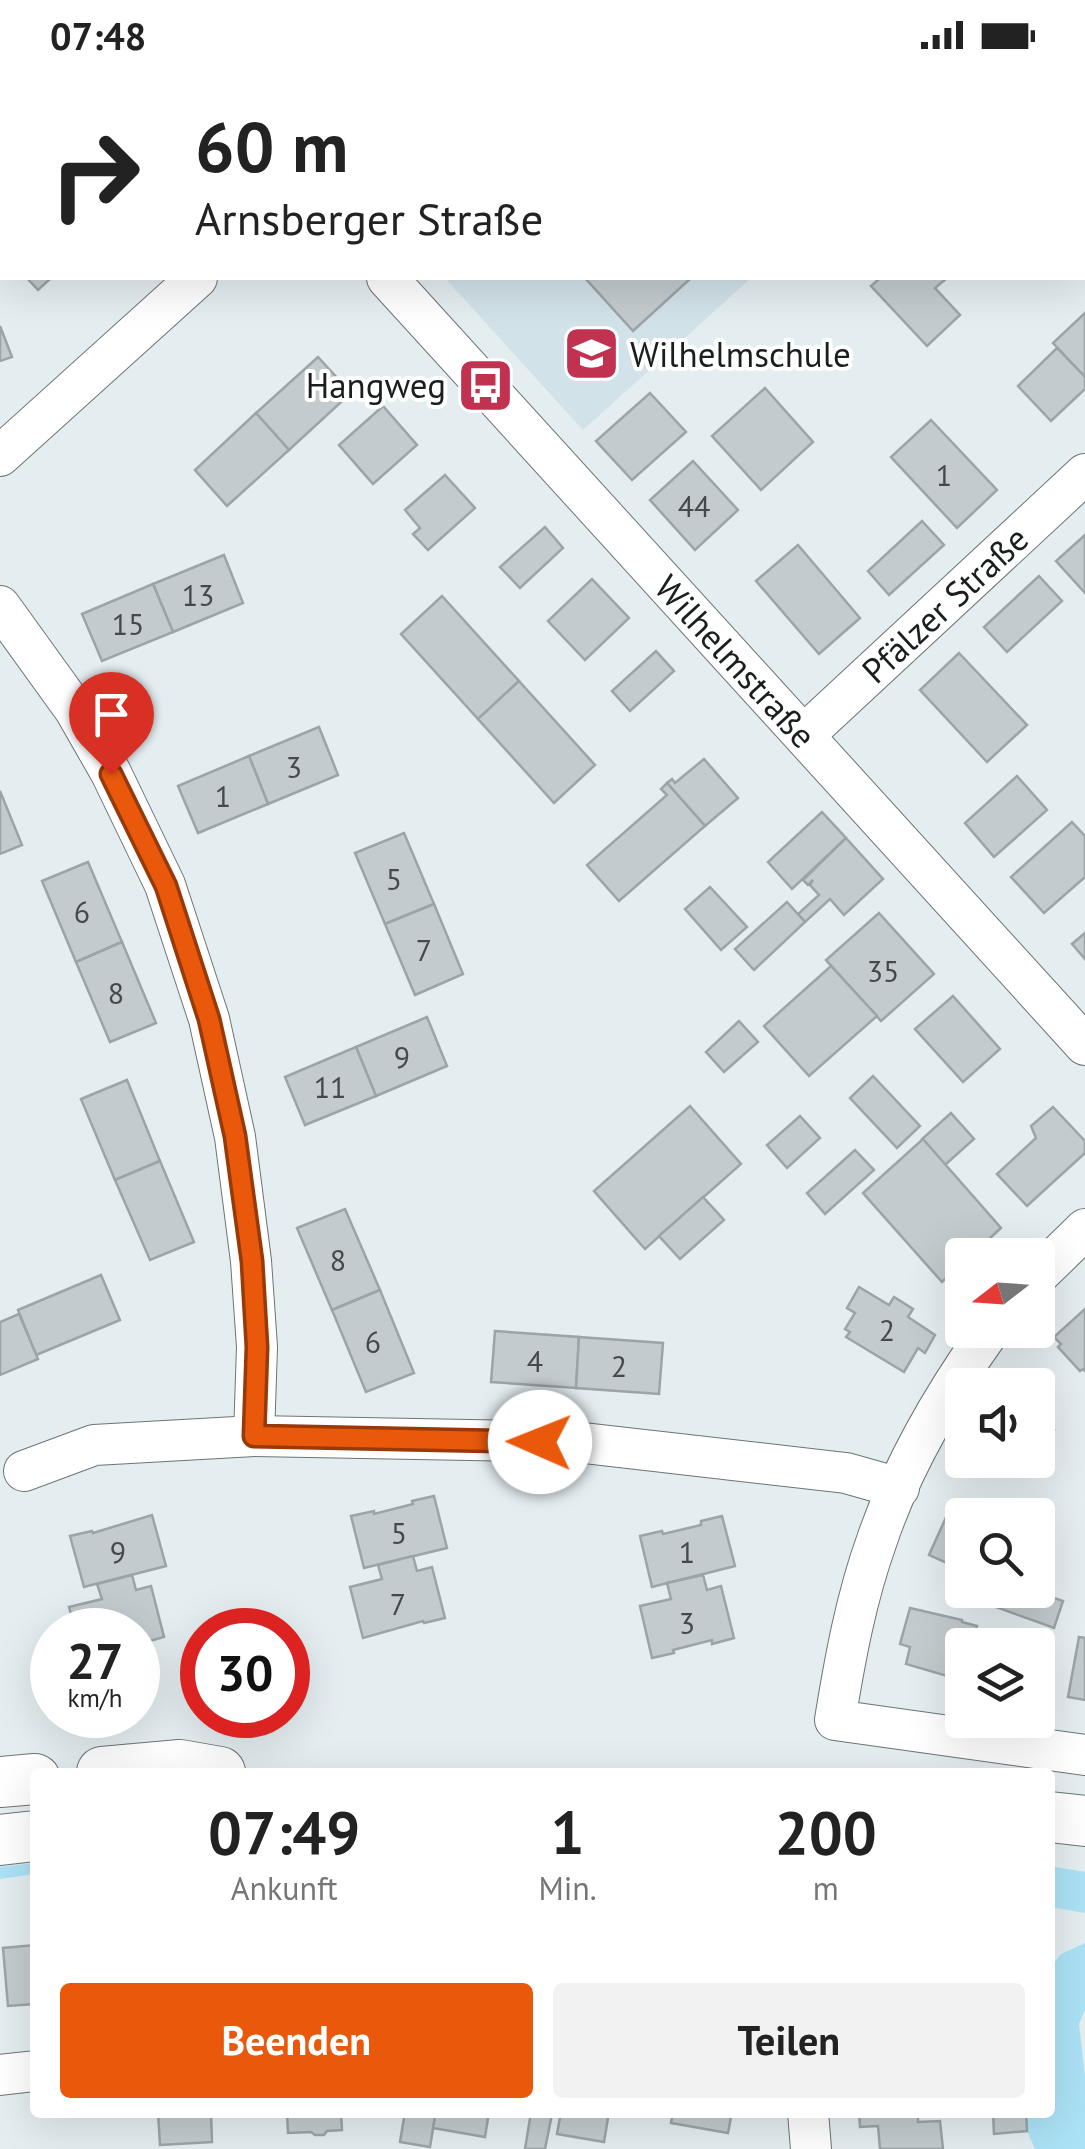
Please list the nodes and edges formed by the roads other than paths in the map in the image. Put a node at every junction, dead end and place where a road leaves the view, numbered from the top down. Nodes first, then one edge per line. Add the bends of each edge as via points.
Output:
1 (195, 280) edge
2 (389, 280) edge
3 (0, 456) edge
4 (1085, 474) edge
5 (0, 606) edge
6 (804, 735) junction
7 (1085, 1045) edge
8 (1085, 1229) edge
9 (1055, 1258) edge
10 (977, 1348) edge
11 (254, 1436) junction
12 (24, 1471) dead end
13 (899, 1488) junction
14 (1085, 1755) edge
15 (147, 1768) edge
16 (197, 1768) edge
17 (30, 1779) edge
18 (0, 1782) edge
19 (1055, 1818) edge
20 (1085, 1821) edge
21 (30, 1837) edge
22 (0, 1840) edge
23 (30, 2073) edge
24 (0, 2076) edge
25 (809, 2118) edge
26 (812, 2149) edge

1 - 3 street
2 - 6 street, Wilhelmstraße
4 - 6 street, Pfälzer Straße
5 - 11 street via 75,710 111,774 166,886 209,1019 235,1136 252,1261
6 - 7 street, Wilhelmstraße
8 - 9 street
10 - 13 street
11 - 12 street via 94,1445
11 - 13 street via 575,1442 846,1473
13 - 14 street via 862,1592 835,1720
15 - 16 main road
17 - 18 main road
19 - 20 main road
21 - 22 main road
23 - 24 street
25 - 26 street

